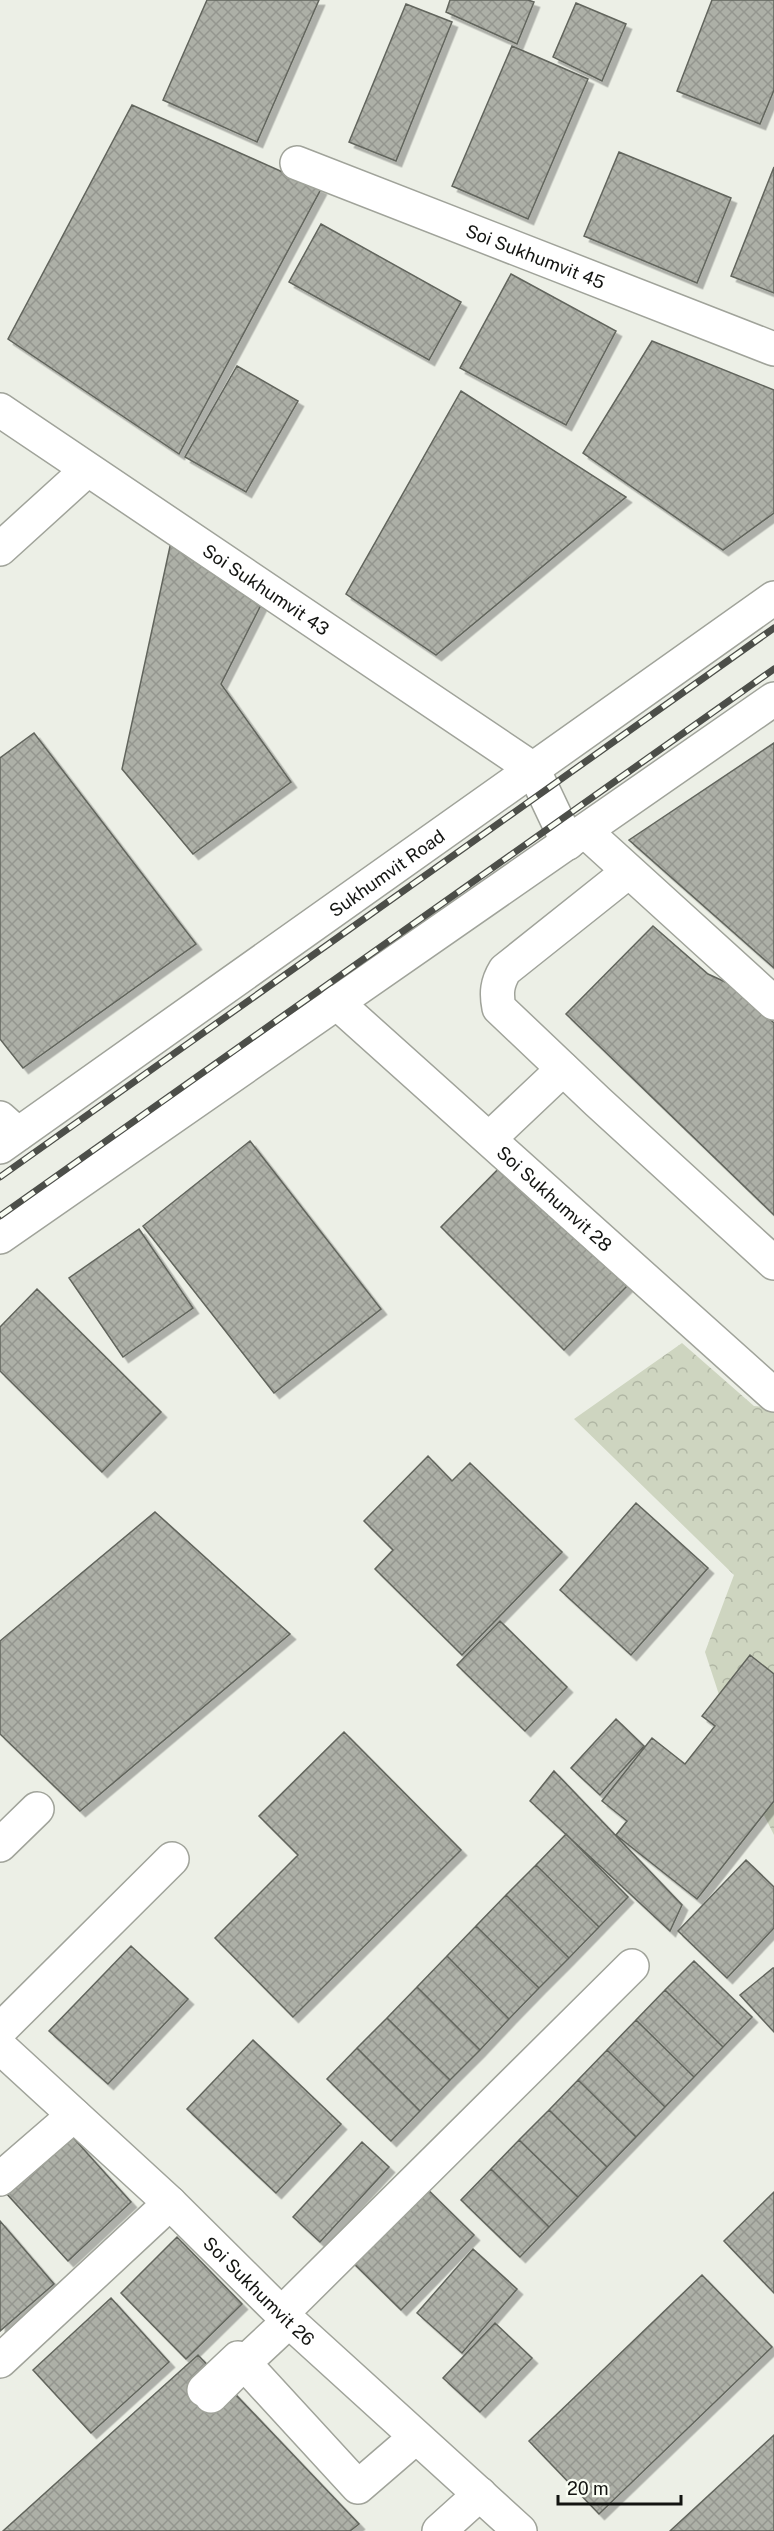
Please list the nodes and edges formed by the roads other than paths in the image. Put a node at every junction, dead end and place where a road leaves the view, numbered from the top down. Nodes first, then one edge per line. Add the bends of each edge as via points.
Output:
1 (297, 163) dead end
2 (774, 349) edge
3 (0, 410) edge
4 (87, 470) junction
5 (0, 549) edge
6 (774, 598) edge
7 (774, 699) edge
8 (533, 769) junction
9 (577, 838) junction
10 (628, 872) junction
11 (336, 1002) junction
12 (774, 1003) edge
13 (563, 1069) junction
14 (6, 1133) edge
15 (490, 1138) junction
16 (0, 1237) edge
17 (774, 1263) edge
18 (774, 1395) edge
19 (37, 1809) dead end
20 (0, 1845) edge
21 (172, 1859) dead end
22 (632, 1966) dead end
23 (0, 2030) edge
24 (0, 2047) edge
25 (74, 2115) junction
26 (0, 2179) edge
27 (170, 2203) junction
28 (285, 2317) junction
29 (0, 2361) edge
30 (244, 2363) junction
31 (208, 2393) dead end
32 (416, 2437) junction
33 (480, 2494) junction
34 (439, 2531) edge
35 (520, 2531) edge

1 - 2 street, Soi Sukhumvit 45
3 - 4 street, Soi Sukhumvit 43
4 - 5 street
4 - 8 street, Soi Sukhumvit 43
6 - 8 street, Sukhumvit Road
7 - 9 street
8 - 9 street
8 - 14 street, Sukhumvit Road
9 - 10 street
9 - 11 street
10 - 12 street
10 - 13 street via 504,970 498,981 499,1008
11 - 15 street, Soi Sukhumvit 28
11 - 16 street
13 - 15 street
13 - 17 street
15 - 18 street, Soi Sukhumvit 28
19 - 20 street
21 - 23 street
22 - 28 street
24 - 25 street, Soi Sukhumvit 26
25 - 26 street
25 - 27 street, Soi Sukhumvit 26
27 - 28 street, Soi Sukhumvit 26
27 - 29 street
28 - 30 street
28 - 32 street, Soi Sukhumvit 26
30 - 31 street via 238,2358
30 - 32 street via 358,2487
32 - 33 street, Soi Sukhumvit 26
33 - 34 street
33 - 35 street, Soi Sukhumvit 26

